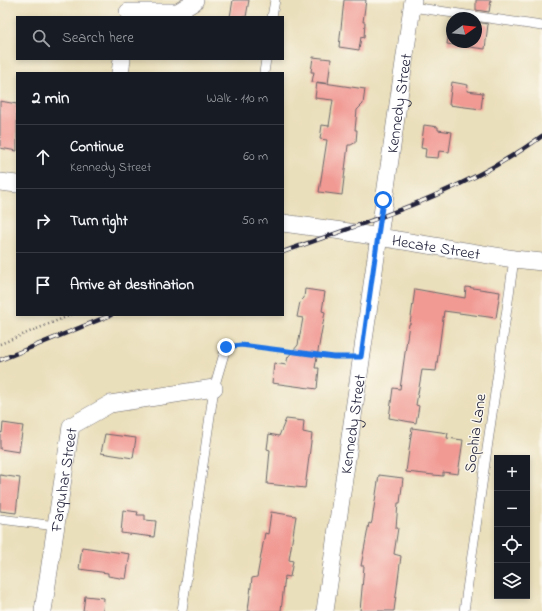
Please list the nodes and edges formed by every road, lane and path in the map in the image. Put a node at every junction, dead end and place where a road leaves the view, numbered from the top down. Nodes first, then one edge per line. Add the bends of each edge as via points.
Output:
1 (195, 0) edge
2 (275, 0) edge
3 (413, 3) edge
4 (128, 10) edge
5 (272, 16) edge
6 (542, 26) edge
7 (122, 60) edge
8 (266, 60) edge
9 (120, 72) edge
10 (264, 72) edge
11 (0, 182) edge
12 (16, 184) edge
13 (284, 223) edge
14 (379, 237) junction
15 (514, 259) junction
16 (542, 262) edge
17 (69, 316) edge
18 (0, 344) edge
19 (226, 347) joint
20 (361, 357) junction
21 (214, 388) junction
22 (0, 519) edge
23 (56, 526) junction
24 (43, 611) edge
25 (182, 611) edge
26 (325, 611) edge
27 (464, 611) edge

1 - 4 street via 178,12
2 - 5 lane
3 - 6 lane
3 - 14 street, Kennedy Street
7 - 9 street
8 - 10 lane
11 - 12 street
13 - 14 street, Hecate Street
14 - 15 street, Hecate Street
14 - 20 street, Kennedy Street
15 - 16 street, Hecate Street
15 - 27 lane, Sophia Lane
17 - 18 path
19 - 20 path via 241,345 334,357
19 - 21 lane
20 - 26 street, Kennedy Street
21 - 23 street, Farquhar Street via 110,404 71,426
21 - 25 lane
22 - 23 lane
23 - 24 street, Farquhar Street

